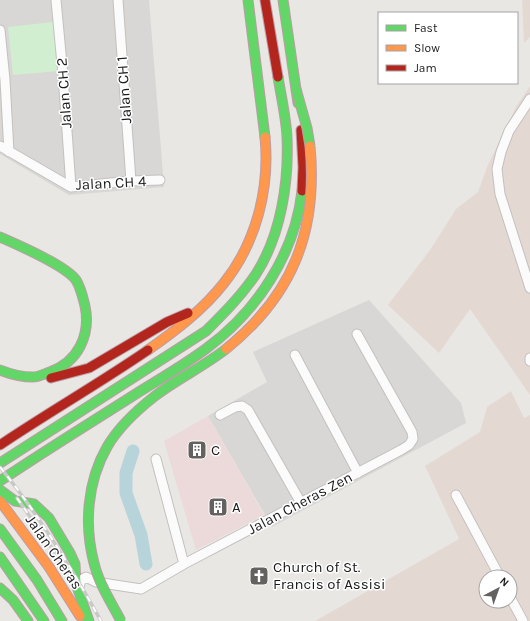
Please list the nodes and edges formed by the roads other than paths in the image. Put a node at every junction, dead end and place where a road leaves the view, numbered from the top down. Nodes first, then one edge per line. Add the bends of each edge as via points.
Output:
1 (56, 0) edge
2 (118, 0) edge
3 (248, 0) edge
4 (265, 0) edge
5 (283, 0) edge
6 (0, 30) edge
7 (296, 89) junction
8 (530, 99) edge
9 (0, 146) edge
10 (9, 152) junction
11 (160, 180) dead end
12 (131, 181) junction
13 (71, 186) junction
14 (0, 237) edge
15 (530, 288) edge
16 (203, 306) junction
17 (357, 334) dead end
18 (295, 355) dead end
19 (0, 370) edge
20 (0, 376) edge
21 (220, 415) dead end
22 (0, 445) edge
23 (156, 459) dead end
24 (0, 463) edge
25 (358, 473) junction
26 (0, 481) edge
27 (0, 490) edge
28 (456, 495) dead end
29 (0, 501) edge
30 (301, 503) junction
31 (0, 529) edge
32 (70, 553) junction
33 (0, 557) edge
34 (184, 564) junction
35 (496, 569) edge
36 (96, 582) junction
37 (0, 588) edge
38 (78, 591) junction
39 (517, 609) edge
40 (28, 621) edge
41 (44, 621) edge
42 (62, 621) edge
43 (83, 621) edge
44 (89, 621) edge
45 (121, 621) edge
46 (523, 621) edge

1 - 13 street, Jalan CH 2
2 - 12 street, Jalan CH 1
3 - 16 highway via 263,112 265,182 258,218 242,255 224,283
4 - 24 highway via 287,141 283,203 262,262 247,286 206,331
5 - 7 highway
6 - 10 street
7 - 26 highway, bridge via 303,144 300,206 287,246 262,293 241,319 201,353
7 - 45 highway, bridge via 310,140 311,203 290,275 254,324 232,345 161,391 137,413 107,448 96,475 89,504 92,554 97,573
8 - 15 street via 509,131 497,169 500,194
9 - 10 street, Jalan CH 4
10 - 13 street, Jalan CH 4
11 - 12 street, Jalan CH 4
12 - 13 street, Jalan CH 4
14 - 19 highway via 63,269 76,280 81,291 87,322 84,340 76,356 56,371 34,377
16 - 20 highway via 167,322 89,368 32,381
16 - 22 highway via 169,335 120,369
17 - 25 street, Jalan Cheras Zen via 412,432 412,439 401,450
18 - 25 street
21 - 30 street via 235,407 242,406 248,410
23 - 34 street
25 - 30 street, Jalan Cheras Zen
27 - 32 highway via 15,501 34,504 41,510 49,518
28 - 35 street
29 - 43 highway, Jalan Cheras via 49,567
30 - 34 street, Jalan Cheras Zen
31 - 42 highway, Jalan Cheras via 37,580
32 - 36 street via 80,570
32 - 38 highway
33 - 41 highway
34 - 36 street, Jalan Cheras Zen via 141,589
36 - 38 street, Jalan Cheras Zen via 90,578 83,578
37 - 40 highway via 13,600
38 - 44 highway
39 - 46 street

